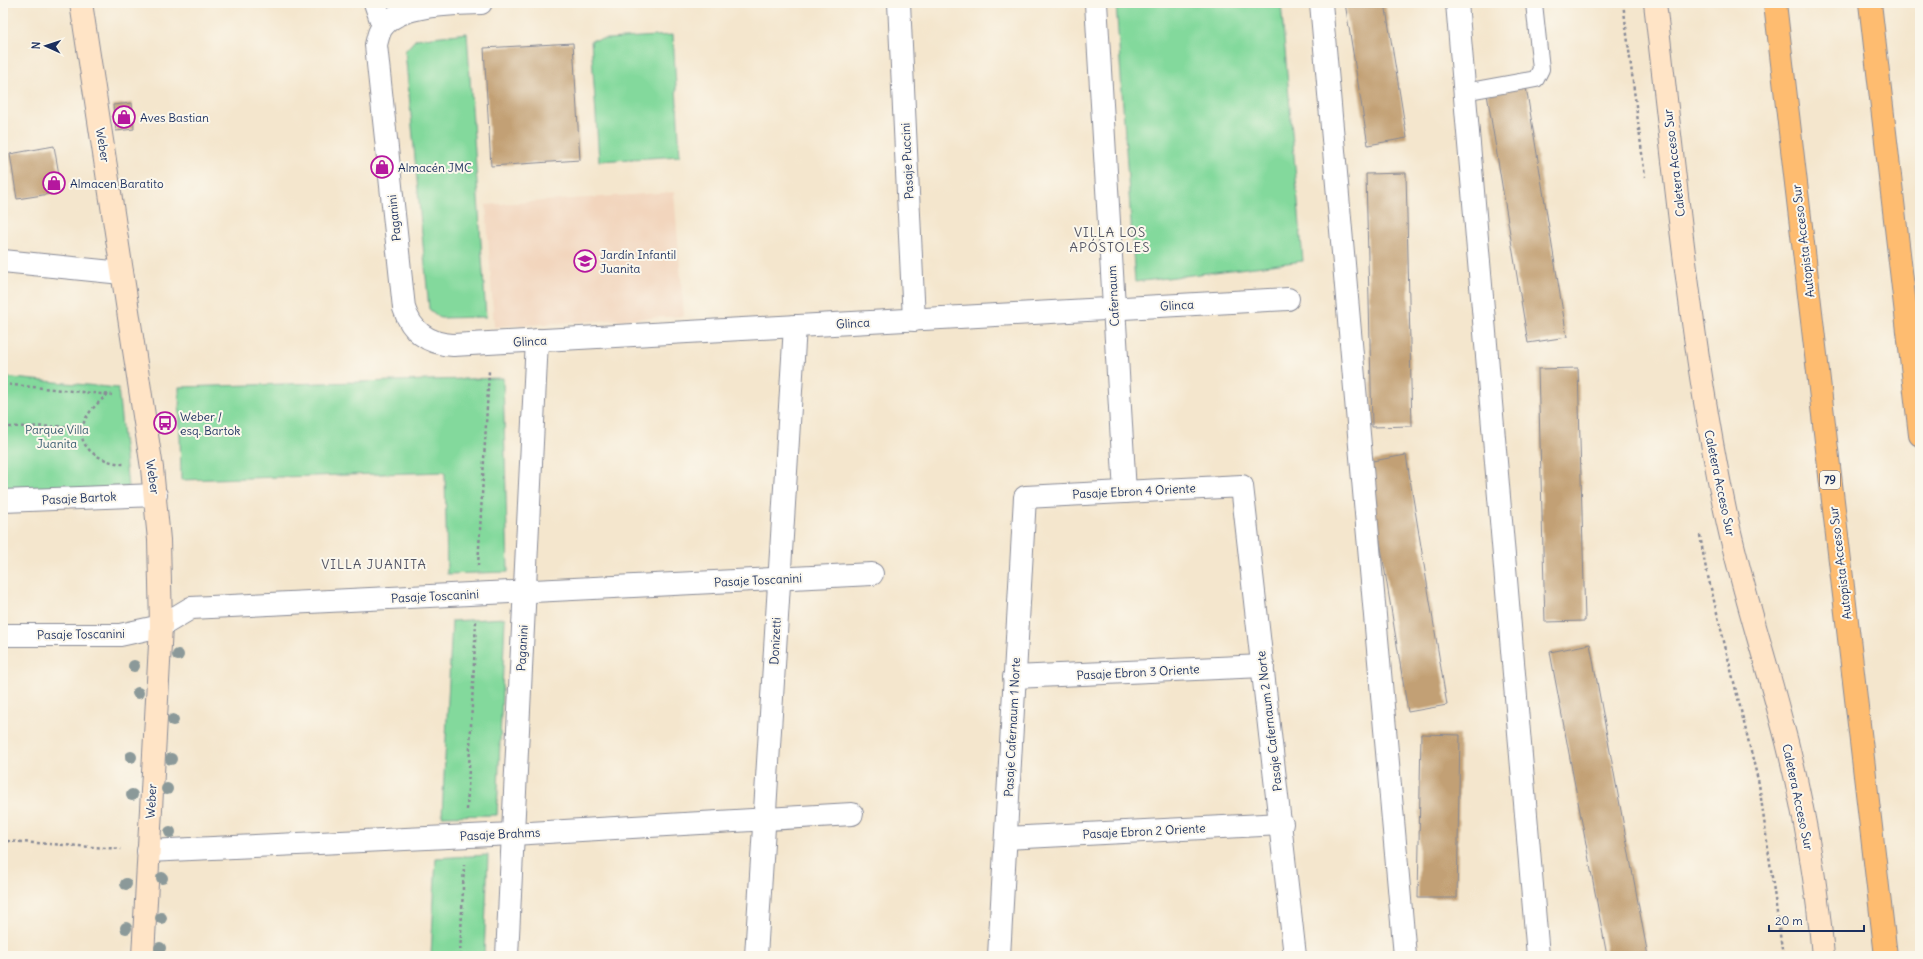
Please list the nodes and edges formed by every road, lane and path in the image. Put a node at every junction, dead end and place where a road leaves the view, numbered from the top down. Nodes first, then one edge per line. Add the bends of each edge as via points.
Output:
1 (81, 3) edge
2 (375, 3) edge
3 (481, 3) edge
4 (899, 3) edge
5 (1096, 3) edge
6 (1321, 3) edge
7 (1457, 3) edge
8 (1534, 3) edge
9 (1656, 3) edge
10 (1775, 3) edge
11 (1870, 3) edge
12 (383, 26) junction
13 (1464, 92) junction
14 (3, 261) edge
15 (122, 273) junction
16 (1288, 299) dead end
17 (1114, 308) junction
18 (914, 320) junction
19 (795, 326) junction
20 (421, 335) joint
21 (537, 340) junction
22 (490, 343) junction
23 (3, 384) edge
24 (108, 394) junction
25 (115, 395) dead end
26 (82, 426) junction
27 (3, 427) edge
28 (1920, 435) edge
29 (1242, 486) joint
30 (1125, 492) junction
31 (156, 495) junction
32 (132, 496) junction
33 (1025, 497) joint
34 (3, 501) edge
35 (872, 574) dead end
36 (778, 579) junction
37 (525, 591) junction
38 (477, 594) junction
39 (161, 626) junction
40 (3, 635) edge
41 (1263, 666) junction
42 (1014, 677) junction
43 (852, 814) dead end
44 (765, 820) junction
45 (1282, 824) junction
46 (513, 834) junction
47 (466, 836) junction
48 (1006, 838) junction
49 (148, 851) junction
50 (3, 862) edge
51 (143, 956) edge
52 (460, 956) edge
53 (507, 956) edge
54 (756, 956) edge
55 (999, 956) edge
56 (1295, 956) edge
57 (1404, 956) edge
58 (1538, 956) edge
59 (1823, 956) edge
60 (1886, 956) edge

1 - 15 street, Weber
2 - 12 street
3 - 12 street via 436,6 407,12 390,19
4 - 18 street, Pasaje Puccini
5 - 17 street, Cafernaum
6 - 57 street
7 - 13 street
8 - 13 lane via 1541,69 1536,80
9 - 59 street, Caletera Acceso Sur via 1698,362 1710,438 1741,578 1780,713 1797,786 1811,863
10 - 60 highway, Autopista Acceso Sur / 79
11 - 28 highway
12 - 20 street, Paganini via 376,45 404,308 407,318
13 - 58 street
14 - 15 street
15 - 31 street, Weber
16 - 17 street, Glinca
17 - 18 street, Glinca
17 - 30 street, Cafernaum
18 - 19 street, Glinca
19 - 21 street, Glinca
19 - 36 street, Donizetti
20 - 22 street, Glinca via 442,344
21 - 22 street, Glinca
21 - 37 street, Paganini
22 - 38 path
23 - 24 path
24 - 25 path
24 - 26 path via 94,407
26 - 27 path
26 - 32 path via 82,435 95,456 106,461 129,464
29 - 30 street, Pasaje Ebron 4 Oriente
29 - 41 street, Pasaje Cafernaum 2 Norte
30 - 33 street, Pasaje Ebron 4 Oriente
31 - 32 street, Pasaje Bartok
31 - 39 street, Weber via 160,540
32 - 34 street, Pasaje Bartok
33 - 42 street, Pasaje Cafernaum 1 Norte
35 - 36 street, Pasaje Toscanini
36 - 37 street, Pasaje Toscanini
36 - 44 street, Donizetti
37 - 38 street, Pasaje Toscanini
37 - 46 street, Paganini
38 - 39 street, Pasaje Toscanini via 191,608
38 - 47 path
39 - 40 street, Pasaje Toscanini via 120,635
39 - 49 street, Weber
41 - 42 street, Pasaje Ebron 3 Oriente
41 - 45 street, Pasaje Cafernaum 2 Norte
42 - 48 street, Pasaje Cafernaum 1 Norte
43 - 44 street, Pasaje Brahms
44 - 46 street, Pasaje Brahms
44 - 54 street, Donizetti
45 - 48 street, Pasaje Ebron 2 Oriente
45 - 56 street, Pasaje Cafernaum 2 Norte
46 - 47 street, Pasaje Brahms
46 - 53 street, Paganini
47 - 49 street, Pasaje Brahms
47 - 52 path
48 - 55 street, Pasaje Cafernaum 1 Norte
49 - 50 path via 7,841 6,862
49 - 51 street, Weber

